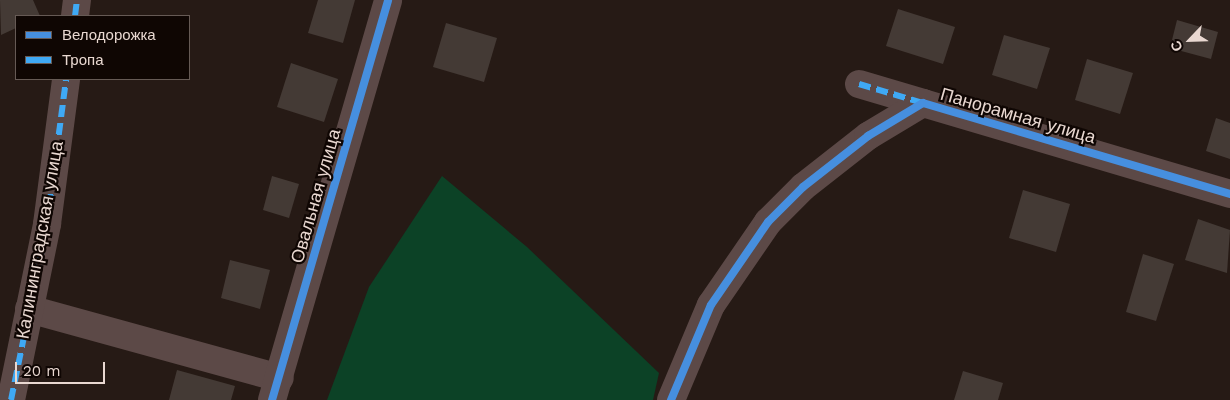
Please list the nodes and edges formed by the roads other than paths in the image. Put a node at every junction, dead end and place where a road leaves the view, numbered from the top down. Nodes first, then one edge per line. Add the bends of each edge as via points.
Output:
1 (77, 0) edge
2 (388, 0) edge
3 (75, 15) edge
4 (66, 80) edge
5 (860, 84) dead end
6 (923, 103) junction
7 (1230, 194) edge
8 (29, 310) junction
9 (276, 389) edge
10 (11, 400) edge
11 (671, 400) edge

1 - 3 street
2 - 9 street, Овальная улица
4 - 8 street, Калининградская улица via 47,224
5 - 6 street, Панорамная улица
6 - 7 street, Панорамная улица
6 - 11 street, Панорамная улица via 868,136 803,187 768,222 712,305
8 - 9 street
8 - 10 street, Калининградская улица

